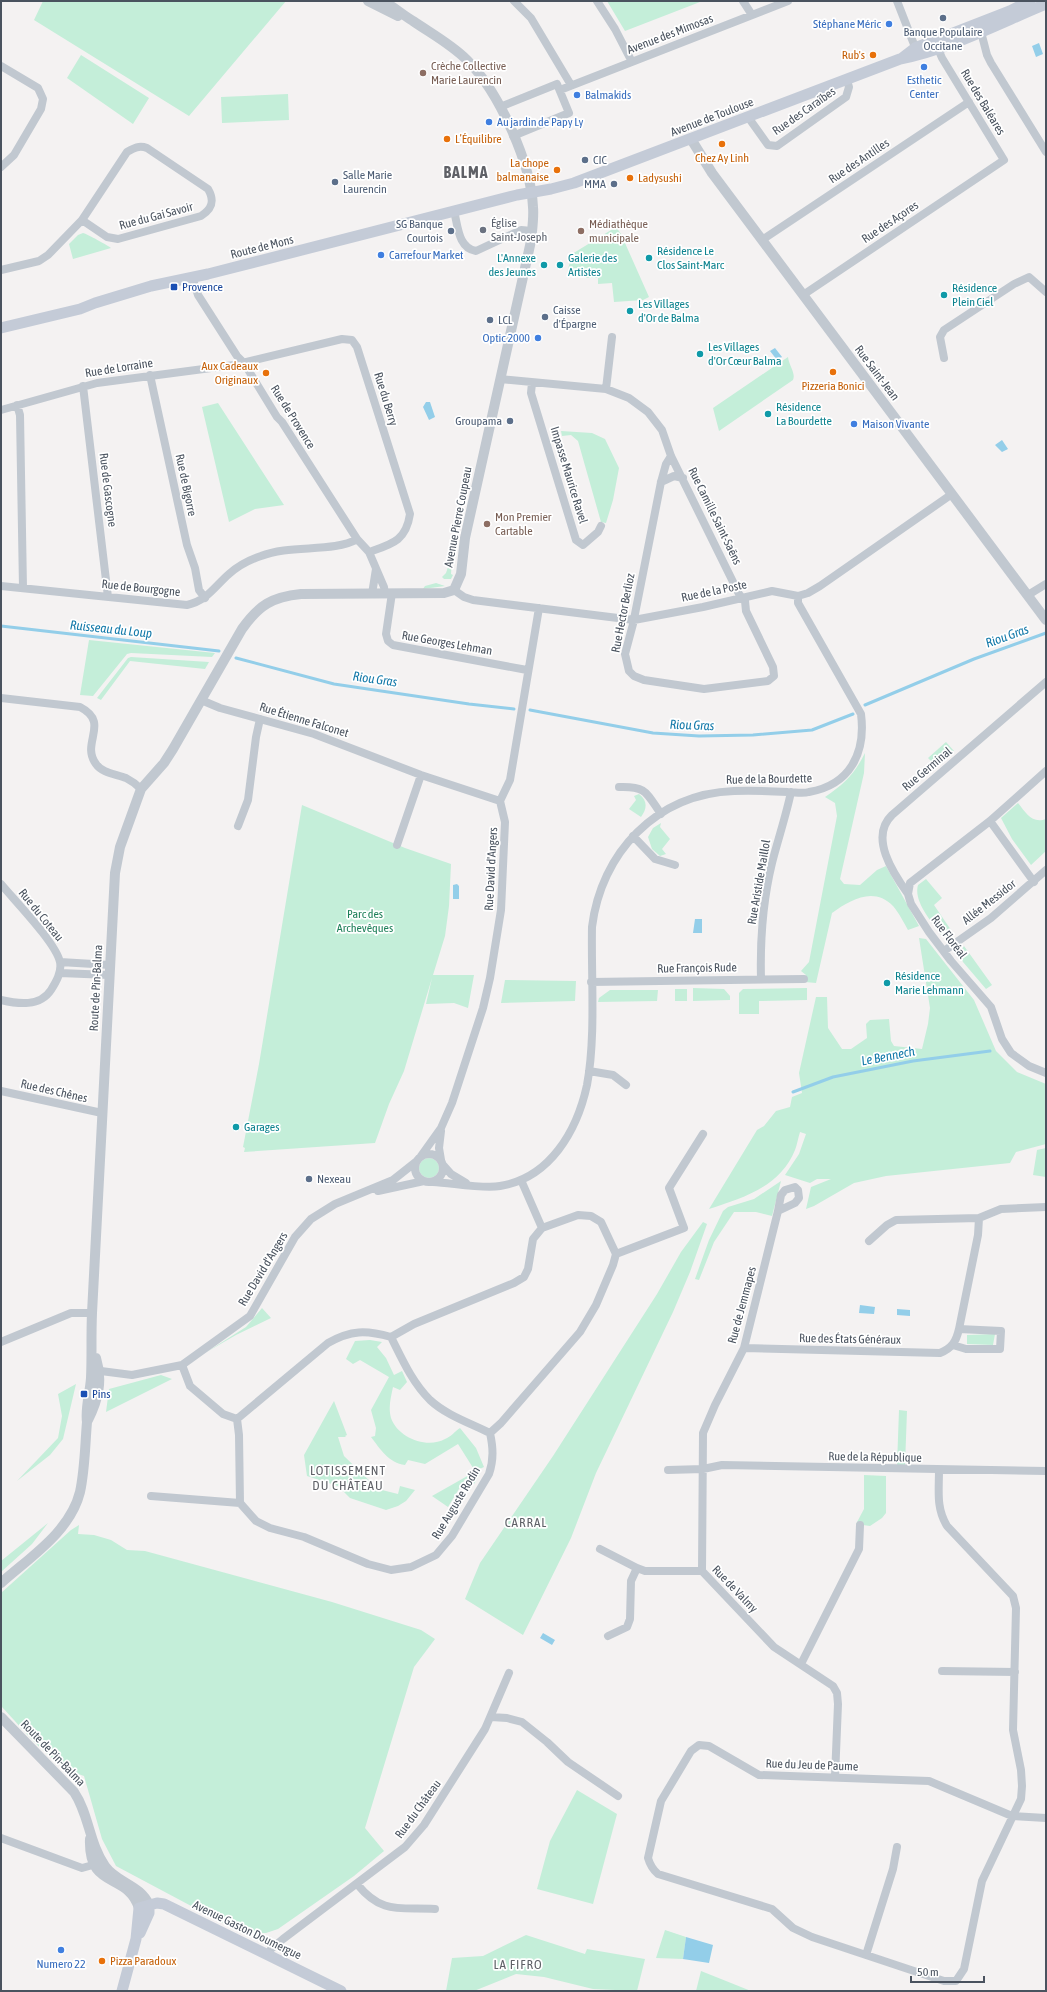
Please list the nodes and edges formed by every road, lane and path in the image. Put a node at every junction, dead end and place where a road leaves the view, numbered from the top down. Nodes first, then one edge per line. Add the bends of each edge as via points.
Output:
1 (368, 1) edge
2 (383, 1) edge
3 (514, 1) edge
4 (597, 1) edge
5 (743, 1) edge
6 (788, 1) edge
7 (896, 1) edge
8 (1030, 1) edge
9 (1046, 4) edge
10 (752, 15) junction
11 (412, 20) junction
12 (980, 27) junction
13 (936, 45) junction
14 (916, 52) junction
15 (632, 62) junction
16 (1, 66) edge
17 (847, 80) junction
18 (571, 86) junction
19 (560, 90) junction
20 (969, 102) junction
21 (500, 107) junction
22 (748, 117) junction
23 (514, 136) junction
24 (691, 139) junction
25 (1046, 152) edge
26 (1, 167) edge
27 (990, 170) joint
28 (531, 193) junction
29 (454, 211) junction
30 (82, 220) junction
31 (532, 231) junction
32 (762, 240) junction
33 (1, 270) edge
34 (192, 276) junction
35 (1046, 292) edge
36 (803, 295) junction
37 (1, 328) edge
38 (612, 337) dead end
39 (944, 358) dead end
40 (244, 363) junction
41 (150, 375) junction
42 (500, 379) junction
43 (532, 382) junction
44 (83, 386) junction
45 (606, 389) junction
46 (17, 405) junction
47 (1, 410) edge
48 (671, 456) junction
49 (683, 478) junction
50 (661, 482) junction
51 (952, 494) junction
52 (601, 526) dead end
53 (357, 539) junction
54 (369, 552) junction
55 (376, 569) junction
56 (1046, 584) edge
57 (1, 586) edge
58 (22, 588) junction
59 (454, 590) junction
60 (372, 594) junction
61 (388, 594) junction
62 (1028, 595) junction
63 (798, 596) junction
64 (108, 597) junction
65 (205, 598) junction
66 (742, 598) junction
67 (539, 608) junction
68 (634, 620) junction
69 (1046, 620) edge
70 (527, 670) junction
71 (774, 676) joint
72 (1046, 682) edge
73 (1, 698) edge
74 (201, 700) junction
75 (260, 719) junction
76 (1046, 771) edge
77 (421, 774) junction
78 (618, 787) dead end
79 (142, 789) junction
80 (791, 792) junction
81 (500, 801) junction
82 (662, 814) junction
83 (990, 821) junction
84 (238, 826) dead end
85 (633, 836) junction
86 (397, 844) dead end
87 (675, 866) dead end
88 (1046, 870) edge
89 (1034, 882) junction
90 (1, 884) edge
91 (908, 894) junction
92 (944, 951) junction
93 (60, 962) junction
94 (110, 965) junction
95 (60, 973) junction
96 (109, 976) junction
97 (761, 978) junction
98 (804, 979) dead end
99 (591, 982) junction
100 (1, 1000) edge
101 (589, 1071) junction
102 (1046, 1073) edge
103 (626, 1085) dead end
104 (1, 1091) edge
105 (102, 1113) junction
106 (441, 1128) junction
107 (703, 1134) dead end
108 (419, 1159) junction
109 (442, 1163) junction
110 (521, 1180) junction
111 (424, 1181) junction
112 (433, 1182) junction
113 (468, 1184) junction
114 (363, 1194) junction
115 (1046, 1208) edge
116 (778, 1211) dead end
117 (979, 1218) junction
118 (542, 1228) junction
119 (868, 1241) dead end
120 (616, 1254) junction
121 (92, 1313) junction
122 (959, 1329) junction
123 (391, 1337) junction
124 (1, 1342) edge
125 (953, 1345) junction
126 (744, 1348) junction
127 (182, 1365) junction
128 (95, 1370) junction
129 (237, 1419) junction
130 (490, 1433) junction
131 (703, 1469) junction
132 (668, 1470) dead end
133 (939, 1470) junction
134 (1046, 1472) edge
135 (151, 1496) dead end
136 (240, 1503) junction
137 (860, 1525) dead end
138 (600, 1549) dead end
139 (637, 1568) junction
140 (702, 1571) junction
141 (1, 1583) edge
142 (608, 1636) dead end
143 (801, 1664) junction
144 (942, 1671) dead end
145 (1015, 1672) junction
146 (509, 1673) dead end
147 (1, 1717) edge
148 (491, 1717) junction
149 (835, 1777) junction
150 (618, 1796) dead end
151 (1012, 1816) junction
152 (1046, 1818) edge
153 (1, 1838) edge
154 (897, 1847) dead end
155 (98, 1863) junction
156 (357, 1884) junction
157 (144, 1906) junction
158 (435, 1909) dead end
159 (268, 1954) junction
160 (866, 1955) junction
161 (122, 1991) edge
162 (341, 1991) edge

1 - 11 street via 394,15
2 - 11 street, Avenue Pierre Coupeau
3 - 18 street via 531,18
4 - 15 street
5 - 10 street
6 - 10 street, Avenue des Mimosas
7 - 14 street
8 - 12 main road
9 - 12 main road
10 - 15 street, Avenue des Mimosas
11 - 21 street, Avenue Pierre Coupeau via 456,49 469,62
12 - 13 main road, Avenue de Toulouse
12 - 25 street via 991,63
13 - 14 main road, Avenue de Toulouse
13 - 20 street, Rue des Baléares
14 - 17 main road, Avenue de Toulouse
15 - 18 street, Avenue des Mimosas
16 - 26 street via 38,88 43,100 41,109 14,155
17 - 22 main road, Avenue de Toulouse
17 - 22 street, Rue des Caraïbes via 849,87 846,97 777,146 768,145
18 - 19 street, Avenue des Mimosas
19 - 21 street via 557,84
19 - 23 street via 569,113
20 - 27 street, Rue des Baléares via 1004,160
20 - 32 street, Rue des Antilles
21 - 23 street, Avenue Pierre Coupeau
22 - 24 main road, Avenue de Toulouse
23 - 28 street, Avenue Pierre Coupeau
24 - 28 main road, Avenue de Toulouse via 584,180
24 - 32 street, Rue Saint-Jean via 712,173
27 - 36 street, Rue des Açores
28 - 29 main road, Route de Mons
28 - 31 street, Avenue Pierre Coupeau
29 - 31 street via 461,238 470,250 476,251 521,230
29 - 34 main road, Route de Mons
30 - 30 street, Rue du Gai Savoir via 127,152 141,146 208,189 212,196 212,205 200,216 118,238 107,237
30 - 33 street, Rue du Gai Savoir via 44,258
31 - 42 street, Avenue Pierre Coupeau
32 - 36 street, Rue Saint-Jean
34 - 37 main road, Route de Mons via 151,286 72,312
34 - 40 street, Rue de Provence via 198,295
35 - 39 street via 1028,277 1014,284 944,330 940,337
36 - 51 street, Rue Saint-Jean
38 - 45 street
40 - 41 street, Rue de Lorraine
40 - 53 street, Rue de Provence via 272,411 282,422
40 - 54 street, Rue du Berry via 342,339 352,340 357,346 410,514 401,538 387,547
41 - 44 street, Rue de Lorraine
41 - 65 street, Rue de Bigorre via 187,545 200,590
42 - 43 street, Rue Camille Saint-Saëns
42 - 59 street, Avenue Pierre Coupeau via 465,538 461,574
43 - 45 street, Rue Camille Saint-Saëns
43 - 52 street, Impasse Maurice Ravel via 531,393 576,540 583,545
44 - 46 street, Rue de Lorraine
44 - 64 street, Rue de Gascogne
45 - 48 street, Rue Camille Saint-Saëns via 629,398 648,412 662,430
46 - 47 street, Rue de Lorraine
46 - 58 street via 20,415
48 - 49 street, Rue Camille Saint-Saëns
48 - 50 street, Rue Hector Berlioz
49 - 50 street via 674,476
49 - 66 street, Rue Camille Saint-Saëns
50 - 68 street, Rue Hector Berlioz
51 - 62 street, Rue Saint-Jean
51 - 63 street via 820,586
53 - 54 street, Rue de Provence
53 - 65 street, Rue de Bourgogne via 349,544 297,548 261,556 233,571
54 - 55 street, Rue de Provence
55 - 60 street
55 - 61 street, Rue de Provence
56 - 62 street
57 - 58 street, Rue de Bourgogne
58 - 64 street, Rue de Bourgogne
59 - 61 street via 444,593
59 - 67 street, Rue de la Poste via 467,599
60 - 61 street
60 - 74 street, Route de Pin-Balma via 301,594 274,600 254,613
61 - 70 street, Rue Georges Lehman via 386,634 388,641 393,645
62 - 69 street, Rue Saint-Jean
63 - 66 street, Rue de la Poste via 772,591
63 - 80 street, Rue de la Bourdette via 798,603 858,707 862,724 860,747 848,772 840,780 807,793
64 - 65 street, Rue de Bourgogne via 178,605 196,603
66 - 68 street, Rue de la Poste
66 - 71 street, Rue Camille Saint-Saëns via 773,666
67 - 68 street, Rue de la Poste
67 - 70 street
68 - 71 street, Rue Hector Berlioz via 625,654 626,664 634,676 704,689 768,681
70 - 81 street via 510,780
72 - 91 street, Rue Germinal via 884,824 882,846
73 - 79 street via 80,706 85,709 95,724 91,753 96,765 130,780
74 - 75 street, Rue Étienne Falconet
74 - 79 street, Route de Pin-Balma via 164,763
75 - 77 street, Rue Étienne Falconet via 314,734
75 - 84 street via 248,800
76 - 83 street
77 - 81 street, Rue Étienne Falconet
77 - 86 street
78 - 82 street via 636,787 646,792
79 - 94 street, Route de Pin-Balma via 117,859
80 - 82 street, Rue de la Bourdette via 714,793 680,803
80 - 97 street, Rue Aristide Maillol via 765,903 760,955
81 - 106 street, Rue David d'Angers via 505,822 502,910 490,978 466,1064
82 - 85 street, Rue de la Bourdette
83 - 89 street
83 - 91 street via 910,883
85 - 87 street via 655,859
85 - 99 street, Rue de la Bourdette via 618,855 599,892 592,927
88 - 89 street, Allée Messidor
89 - 92 street, Allée Messidor via 991,918
90 - 93 street, Rue du Coteau via 52,945
91 - 92 street, Rue Floréal via 911,904
92 - 102 street, Rue Floréal via 990,1007 1002,1039 1011,1053 1029,1066
93 - 94 street
93 - 95 street, Rue du Coteau
94 - 96 street, Route de Pin-Balma
95 - 96 street
95 - 100 street, Rue du Coteau via 50,992 42,999 24,1004
96 - 105 street, Route de Pin-Balma
97 - 98 street, Rue François Rude
97 - 99 street, Rue François Rude
99 - 101 street, Rue de la Bourdette
101 - 103 street via 613,1075
101 - 110 street, Rue de la Bourdette via 579,1109 565,1140 552,1159 535,1173
104 - 105 street, Rue des Chênes
105 - 121 street, Route de Pin-Balma
106 - 108 street, Rue David d'Angers
106 - 109 street, Rue David d'Angers via 439,1142
107 - 120 street via 669,1188 684,1228
108 - 109 street via 432,1154
108 - 111 street via 415,1166 417,1175
108 - 114 street, Rue David d'Angers via 393,1180
109 - 112 street via 442,1175
109 - 113 street, Rue de la Bourdette via 452,1174
110 - 113 street, Rue de la Bourdette via 499,1186
110 - 118 street
111 - 112 street
111 - 114 street, Rue David d'Angers
112 - 113 street, Rue de la Bourdette
114 - 127 street, Rue David d'Angers via 323,1210 303,1227 250,1316
115 - 117 street via 1001,1209
116 - 126 street, Rue de Jemmapes
117 - 119 street via 896,1220
117 - 122 street
118 - 120 street via 578,1215 591,1216 601,1222
118 - 123 street via 534,1239 524,1277 414,1324
120 - 130 street via 614,1265 596,1305 580,1332 502,1423
121 - 124 street via 71,1314
121 - 128 street, Route de Pin-Balma via 91,1347
122 - 125 street
122 - 125 street via 1001,1331 1000,1349 966,1349
123 - 129 street via 373,1332 342,1335 328,1343
123 - 130 street via 408,1370 431,1400 453,1415
125 - 126 street, Rue des États Généraux via 940,1353
126 - 131 street, Rue de Jemmapes via 703,1433
127 - 128 street, Rue David d'Angers via 132,1375
127 - 129 street via 190,1386 223,1414
128 - 141 street, Route de Pin-Balma via 86,1413 80,1487 71,1514 55,1535
129 - 136 street
130 - 136 street, Rue Auguste Rodin via 493,1463 489,1474 445,1546 425,1562 411,1567 391,1570 368,1564 304,1537 270,1528 256,1521
131 - 132 street
131 - 133 street, Rue de la République via 722,1465
131 - 140 street, Rue de Jemmapes
133 - 134 street, Rue de la République
133 - 145 street via 939,1511 947,1526 1013,1596 1016,1608
135 - 136 street
137 - 143 street via 859,1549
138 - 139 street, Rue de Valmy
139 - 140 street, Rue de Valmy via 645,1571
139 - 142 street via 631,1581 630,1618 627,1627
140 - 143 street, Rue de Valmy via 774,1647
143 - 149 street, Rue de Valmy via 829,1681 837,1693
144 - 145 street
145 - 151 street via 1013,1730 1022,1786 1021,1799
146 - 148 street, Rue du Château
147 - 155 street, Route de Pin-Balma via 74,1792 85,1813 90,1833 90,1854
148 - 150 street via 522,1722 568,1762
148 - 156 street, Rue du Château via 424,1825 405,1847
149 - 151 street, Rue du Jeu de Paume via 929,1780
149 - 160 street, Rue du Jeu de Paume via 759,1775 709,1746 700,1745 690,1751 661,1800 648,1858 651,1867 658,1874 772,1909 802,1934
151 - 152 street, Rue du Jeu de Paume
151 - 160 street, Rue du Jeu de Paume via 982,1881 964,1969 956,1981 944,1982
153 - 155 street via 82,1868
154 - 160 street via 893,1869
155 - 157 street via 139,1890
156 - 158 street via 365,1894 387,1907
156 - 159 street, Rue du Château via 283,1939
157 - 159 main road, Avenue Gaston Doumergue via 164,1904
157 - 161 main road via 149,1913 136,1939
159 - 162 main road, Avenue Gaston Doumergue

